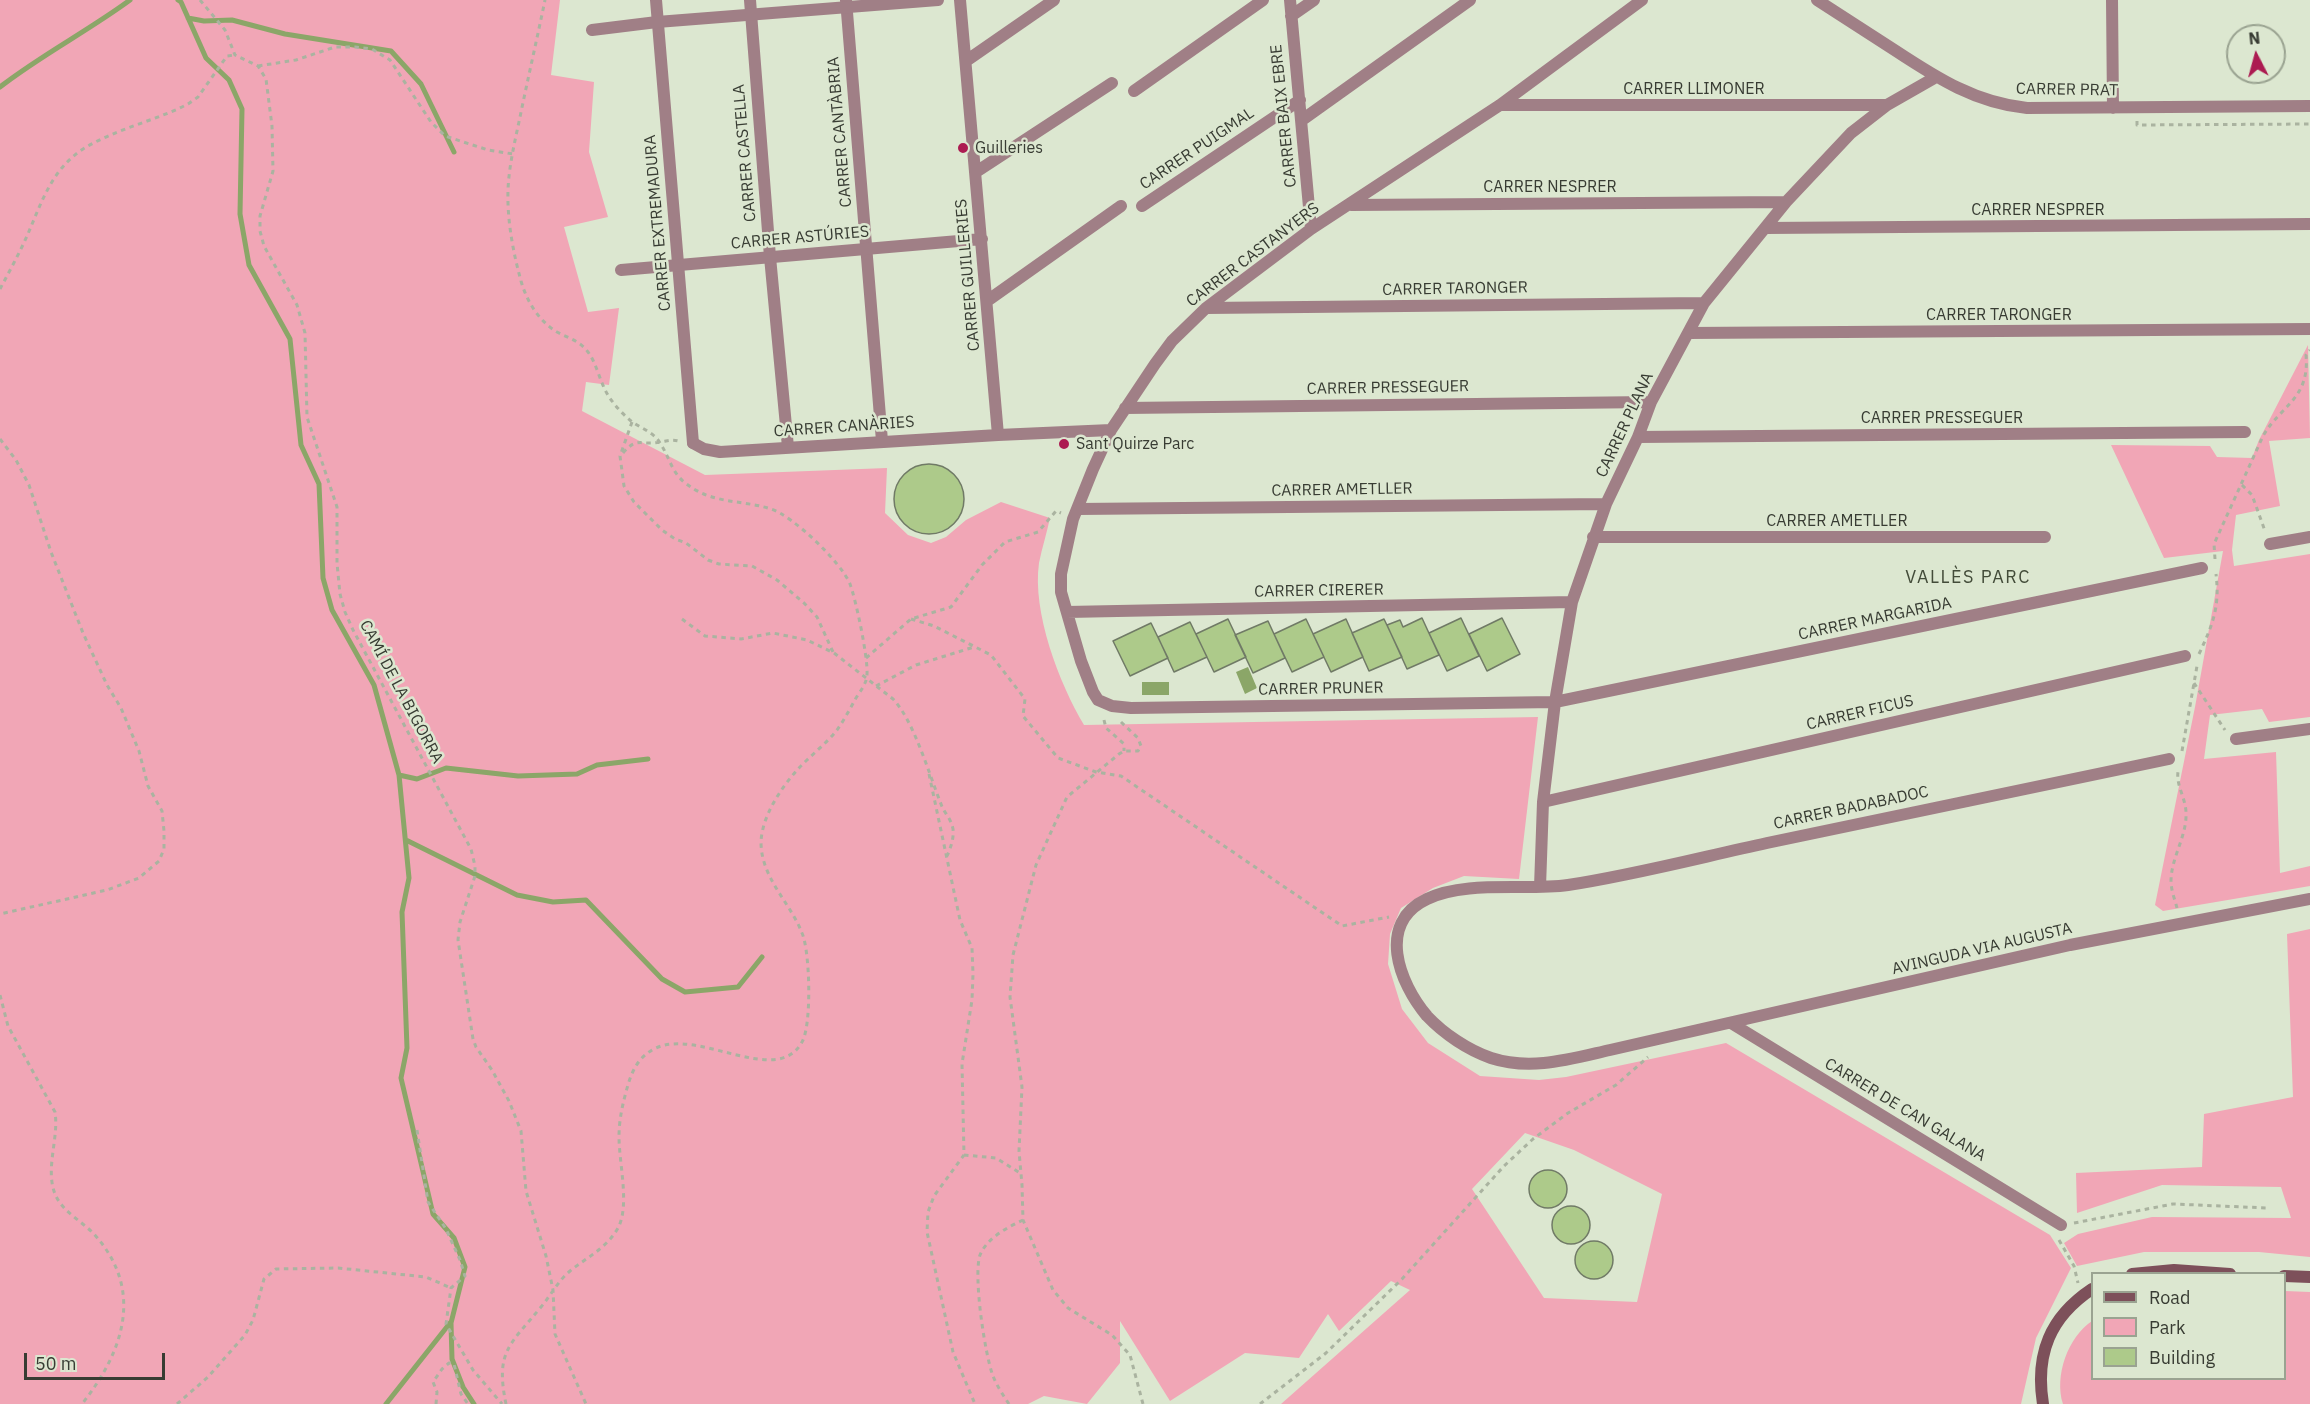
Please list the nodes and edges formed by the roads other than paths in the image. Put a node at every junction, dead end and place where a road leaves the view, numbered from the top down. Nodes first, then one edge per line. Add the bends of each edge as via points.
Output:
1 (656, 0) edge
2 (750, 0) edge
3 (938, 0) edge
4 (960, 0) edge
5 (1054, 0) edge
6 (1263, 0) edge
7 (1290, 0) edge
8 (1314, 0) edge
9 (1470, 0) edge
10 (1642, 0) edge
11 (1817, 0) edge
12 (2112, 0) edge
13 (846, 4) edge
14 (751, 14) junction
15 (1291, 16) junction
16 (657, 22) junction
17 (592, 30) dead end
18 (966, 61) junction
19 (1936, 77) junction
20 (1112, 83) dead end
21 (1134, 91) dead end
22 (1300, 100) junction
23 (1500, 105) junction
24 (1887, 105) junction
25 (2310, 106) edge
26 (2113, 108) junction
27 (1302, 120) junction
28 (976, 172) junction
29 (1786, 202) junction
30 (1350, 205) junction
31 (1121, 206) dead end
32 (1142, 206) dead end
33 (2310, 224) edge
34 (1766, 228) junction
35 (1311, 229) junction
36 (982, 239) junction
37 (866, 249) junction
38 (770, 257) junction
39 (677, 265) junction
40 (621, 270) dead end
41 (987, 301) junction
42 (1704, 303) junction
43 (1206, 308) junction
44 (2310, 329) edge
45 (1688, 333) junction
46 (1651, 402) junction
47 (1125, 408) junction
48 (1111, 430) junction
49 (2245, 432) dead end
50 (998, 435) junction
51 (1638, 437) junction
52 (882, 441) junction
53 (693, 443) joint
54 (788, 447) junction
55 (1606, 504) junction
56 (1076, 514) junction
57 (1593, 537) junction
58 (2045, 537) dead end
59 (2310, 537) edge
60 (2270, 544) road end
61 (2202, 568) dead end
62 (1572, 603) junction
63 (1067, 612) junction
64 (2185, 656) dead end
65 (1096, 696) joint
66 (1554, 702) junction
67 (2310, 729) edge
68 (2236, 739) road end
69 (2175, 758) road end
70 (1543, 801) junction
71 (1540, 887) junction
72 (2310, 899) edge
73 (1407, 914) joint
74 (1731, 1023) junction
75 (2061, 1225) road end
76 (2153, 1272) edge
77 (2202, 1272) edge
78 (2286, 1276) edge
79 (2310, 1277) edge
80 (2087, 1293) edge
81 (2043, 1404) edge

1 - 16 street, CARRER EXTREMADURA
2 - 14 street, CARRER CASTELLA
3 - 13 street
4 - 18 street, CARRER GUILLERIES
5 - 18 street
6 - 21 street
7 - 15 street, CARRER BAIX EBRE
8 - 15 street
9 - 27 street
10 - 23 street, CARRER CASTANYERS
11 - 19 street, CARRER PRAT
12 - 26 street
13 - 14 street
13 - 37 street, CARRER CANTÀBRIA
14 - 16 street
14 - 38 street, CARRER CASTELLA
15 - 22 street, CARRER BAIX EBRE
16 - 17 street
16 - 39 street, CARRER EXTREMADURA
18 - 28 street, CARRER GUILLERIES
19 - 24 street, CARRER PLANA
19 - 26 street, CARRER PRAT via 2005,106
20 - 28 street
22 - 27 street, CARRER BAIX EBRE
22 - 32 street, CARRER PUIGMAL
23 - 24 street, CARRER LLIMONER
23 - 30 street, CARRER CASTANYERS
24 - 29 street, CARRER PLANA via 1851,133
25 - 26 street, CARRER PRAT
27 - 35 street, CARRER BAIX EBRE
28 - 36 street, CARRER GUILLERIES
29 - 30 street, CARRER NESPRER
29 - 34 street, CARRER PLANA
30 - 35 street, CARRER CASTANYERS
31 - 41 street
33 - 34 street, CARRER NESPRER
34 - 42 street, CARRER PLANA
35 - 43 street, CARRER CASTANYERS
36 - 37 street, CARRER ASTÚRIES
36 - 41 street, CARRER GUILLERIES
37 - 38 street, CARRER ASTÚRIES
37 - 52 street, CARRER CANTÀBRIA
38 - 39 street, CARRER ASTÚRIES
38 - 54 street, CARRER CASTELLA
39 - 40 street, CARRER ASTÚRIES
39 - 53 street, CARRER EXTREMADURA
41 - 50 street, CARRER GUILLERIES
42 - 43 street, CARRER TARONGER
42 - 45 street, CARRER PLANA
43 - 47 street, CARRER CASTANYERS via 1172,340
44 - 45 street, CARRER TARONGER
45 - 46 street, CARRER PLANA
46 - 47 street, CARRER PRESSEGUER
46 - 51 street, CARRER PLANA
47 - 48 street, CARRER CASTANYERS
48 - 50 street
48 - 56 street, CARRER CASTANYERS
49 - 51 street, CARRER PRESSEGUER
50 - 52 street, CARRER CANÀRIES
51 - 55 street, CARRER PLANA
52 - 54 street, CARRER CANÀRIES
53 - 54 street, CARRER CANÀRIES via 720,452
55 - 56 street, CARRER AMETLLER
55 - 57 street, CARRER PLANA
56 - 63 street, CARRER CASTANYERS via 1061,574
57 - 58 street, CARRER AMETLLER
57 - 62 street, CARRER PLANA
59 - 60 street
61 - 66 street, CARRER MARGARIDA
62 - 63 street, CARRER CIRERER
62 - 66 street, CARRER PLANA
63 - 65 street, CARRER CASTANYERS
64 - 70 street, CARRER FICUS
65 - 66 street, CARRER PRUNER via 1112,706 1131,708
66 - 70 street, CARRER PLANA
67 - 68 street
69 - 71 street, CARRER BADABADOC via 1567,885
70 - 71 street, CARRER PLANA
71 - 73 street, CARRER BADABADOC via 1449,891 1425,899
72 - 74 street, AVINGUDA VIA AUGUSTA via 2070,945
73 - 74 street, AVINGUDA VIA AUGUSTA via 1398,931 1396,950 1412,995 1449,1035 1493,1058 1533,1064 1553,1062
74 - 75 street, CARRER DE CAN GALANA
76 - 77 main road
78 - 79 main road
80 - 81 main road via 2061,1317 2046,1345 2040,1377

